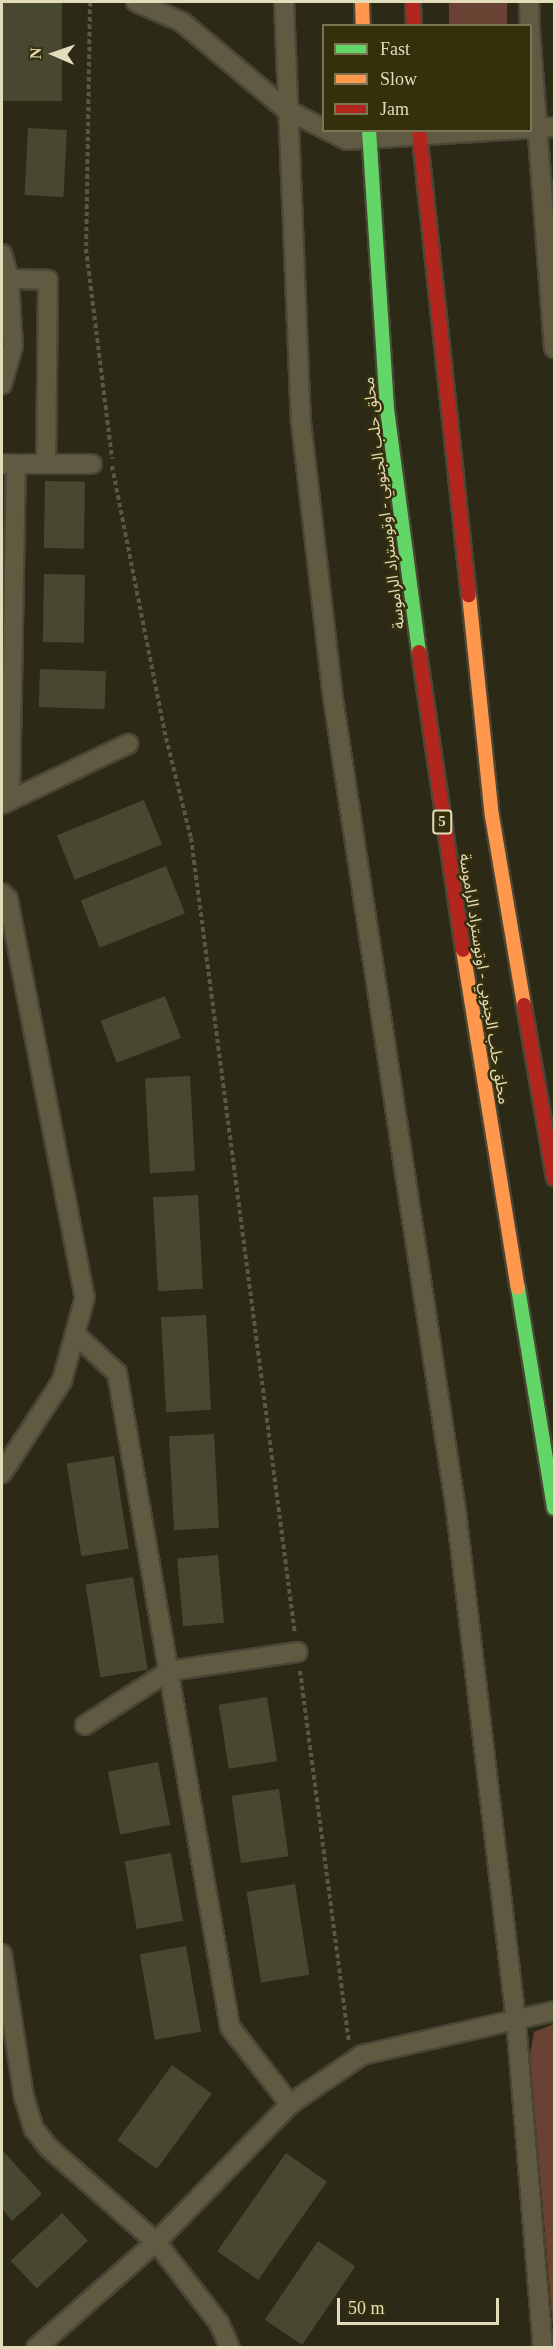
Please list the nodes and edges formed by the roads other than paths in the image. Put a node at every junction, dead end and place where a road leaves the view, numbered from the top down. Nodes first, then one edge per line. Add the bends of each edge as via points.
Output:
1 (136, 2) edge
2 (284, 2) edge
3 (362, 2) edge
4 (413, 2) edge
5 (529, 2) edge
6 (363, 24) edge
7 (414, 24) edge
8 (530, 24) edge
9 (532, 36) edge
10 (287, 110) junction
11 (322, 128) edge
12 (532, 131) edge
13 (549, 131) edge
14 (330, 132) edge
15 (484, 132) edge
16 (419, 133) edge
17 (369, 135) edge
18 (2, 254) edge
19 (9, 279) junction
20 (555, 348) edge
21 (2, 384) edge
22 (9, 464) edge
23 (46, 464) junction
24 (93, 464) dead end
25 (128, 744) dead end
26 (6, 802) edge
27 (2, 893) edge
28 (555, 1178) edge
29 (75, 1334) junction
30 (2, 1473) edge
31 (555, 1508) edge
32 (298, 1652) road end
33 (169, 1671) junction
34 (85, 1725) dead end
35 (2, 1954) edge
36 (5, 2002) edge
37 (555, 2011) edge
38 (516, 2021) junction
39 (290, 2103) junction
40 (156, 2242) junction
41 (36, 2348) edge
42 (230, 2348) edge
43 (543, 2348) edge

1 - 10 street via 182,22
2 - 10 street
3 - 6 highway
4 - 7 highway
5 - 8 street
9 - 13 street
10 - 11 street
10 - 38 street via 301,422 333,698 456,1510
12 - 13 street
13 - 20 street
14 - 17 street via 346,140
15 - 16 street
16 - 17 street
16 - 28 highway, محلق حلب الجنوبي - اوتوستراد الراموسة via 492,816
17 - 31 highway, محلق حلب الجنوبي - اوتوستراد الراموسة / 5 via 387,409 441,818
18 - 19 street
19 - 21 street via 13,345
19 - 23 street via 48,280
22 - 23 street
22 - 26 street
23 - 24 street
25 - 26 street
27 - 29 street via 8,899 85,1297
29 - 30 street via 62,1381
29 - 33 street via 117,1373
32 - 33 street
33 - 34 street
33 - 39 street via 230,2027
35 - 36 street
36 - 40 street via 34,2129 49,2148
37 - 38 street
38 - 39 street via 362,2055
38 - 43 street
39 - 40 street
40 - 41 street
40 - 42 street via 219,2323

